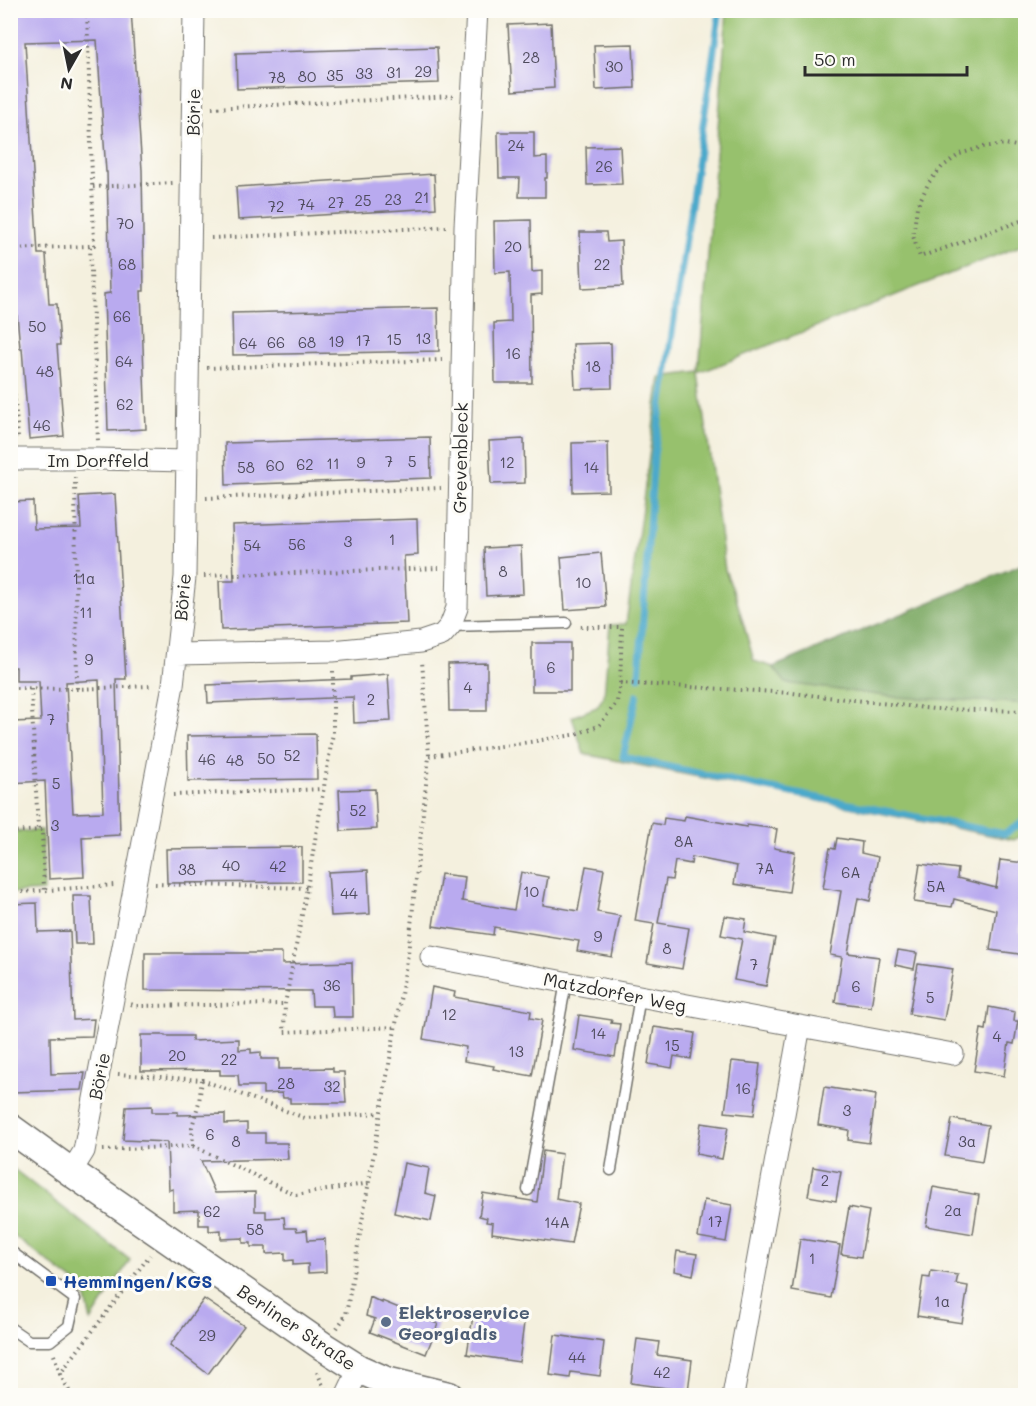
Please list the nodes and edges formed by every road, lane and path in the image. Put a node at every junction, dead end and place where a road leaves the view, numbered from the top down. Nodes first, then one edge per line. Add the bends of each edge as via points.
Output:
1 (87, 10) edge
2 (194, 10) edge
3 (477, 10) edge
4 (996, 10) edge
5 (1026, 15) edge
6 (472, 95) junction
7 (193, 109) junction
8 (1026, 148) edge
9 (191, 182) junction
10 (93, 188) junction
11 (1026, 219) edge
12 (465, 226) junction
13 (190, 239) junction
14 (90, 246) junction
15 (10, 249) edge
16 (10, 340) edge
17 (461, 360) junction
18 (188, 368) junction
19 (15, 459) edge
20 (75, 459) junction
21 (98, 459) junction
22 (186, 461) junction
23 (460, 487) junction
24 (185, 499) junction
25 (458, 567) junction
26 (185, 577) junction
27 (566, 623) joint
28 (450, 626) junction
29 (421, 642) junction
30 (333, 651) junction
31 (177, 654) junction
32 (620, 683) junction
33 (173, 685) junction
34 (10, 688) edge
35 (31, 689) junction
36 (77, 689) junction
37 (1026, 711) edge
38 (429, 756) junction
39 (323, 789) junction
40 (151, 796) junction
41 (38, 830) junction
42 (10, 832) edge
43 (135, 883) junction
44 (307, 888) junction
45 (44, 891) junction
46 (10, 892) edge
47 (431, 957) dead end
48 (566, 982) junction
49 (640, 996) junction
50 (113, 999) junction
51 (285, 1004) junction
52 (800, 1026) junction
53 (395, 1027) junction
54 (953, 1054) dead end
55 (100, 1073) junction
56 (202, 1080) junction
57 (380, 1113) junction
58 (10, 1128) edge
59 (193, 1146) junction
60 (77, 1161) junction
61 (611, 1170) dead end
62 (370, 1183) junction
63 (528, 1191) dead end
64 (164, 1236) junction
65 (10, 1251) edge
66 (10, 1328) edge
67 (324, 1347) junction
68 (358, 1369) junction
69 (382, 1388) edge
70 (72, 1395) edge
71 (346, 1395) edge
72 (449, 1395) edge
73 (733, 1395) edge

1 - 10 path
2 - 7 street, Börie
3 - 6 street, Grevenbleck
4 - 5 path
6 - 7 path
6 - 12 street, Grevenbleck
7 - 9 street, Börie
8 - 11 path via 1006,144 982,147 960,154 942,167 929,182 917,207 914,236 920,257
9 - 10 path
9 - 13 street, Börie
10 - 14 path via 94,245
12 - 13 path
12 - 17 street, Grevenbleck
13 - 18 street, Börie
14 - 15 path
14 - 21 path
16 - 19 path
17 - 18 path
17 - 23 street, Grevenbleck
18 - 22 street, Börie
19 - 20 street, Im Dorffeld
20 - 21 street, Im Dorffeld
20 - 36 path
21 - 22 street, Im Dorffeld
22 - 24 street, Börie
23 - 24 path
23 - 25 street, Grevenbleck
24 - 26 street, Börie
25 - 26 path
25 - 28 street, Grevenbleck via 457,608
26 - 31 street, Börie
27 - 28 lane
27 - 32 path via 622,627
28 - 29 street via 442,635
29 - 30 street
29 - 38 path
30 - 31 street
30 - 39 path via 333,732
31 - 33 street, Börie
32 - 37 path via 792,693 934,709
32 - 38 path via 617,702 599,726 573,735
33 - 36 path
33 - 40 street, Börie
34 - 35 path
35 - 36 path
35 - 41 path
38 - 53 path via 408,954
39 - 40 path
39 - 44 path
40 - 43 street, Börie
41 - 42 path
41 - 45 path via 42,830
43 - 44 path
43 - 45 path
43 - 50 street, Börie
44 - 51 path
45 - 46 path
47 - 48 street, Matzdorfer Weg
48 - 49 street, Matzdorfer Weg
48 - 63 lane
49 - 52 street, Matzdorfer Weg
49 - 61 lane
50 - 51 path via 136,1006
50 - 55 street, Börie
51 - 53 path via 284,1032
52 - 54 street, Matzdorfer Weg
52 - 73 street
53 - 57 path
55 - 56 path
55 - 60 street, Börie
56 - 57 path via 305,1118
56 - 59 path via 192,1126
57 - 62 path
58 - 60 street, Berliner Straße
59 - 60 path
59 - 62 path via 296,1195
60 - 64 street, Berliner Straße
62 - 67 path via 346,1315
64 - 67 street, Berliner Straße
64 - 70 path via 60,1374
65 - 66 lane via 75,1299 69,1326 50,1341 28,1341
67 - 68 street, Berliner Straße
68 - 69 street, Berliner Straße
68 - 71 street
69 - 72 street, Berliner Straße

